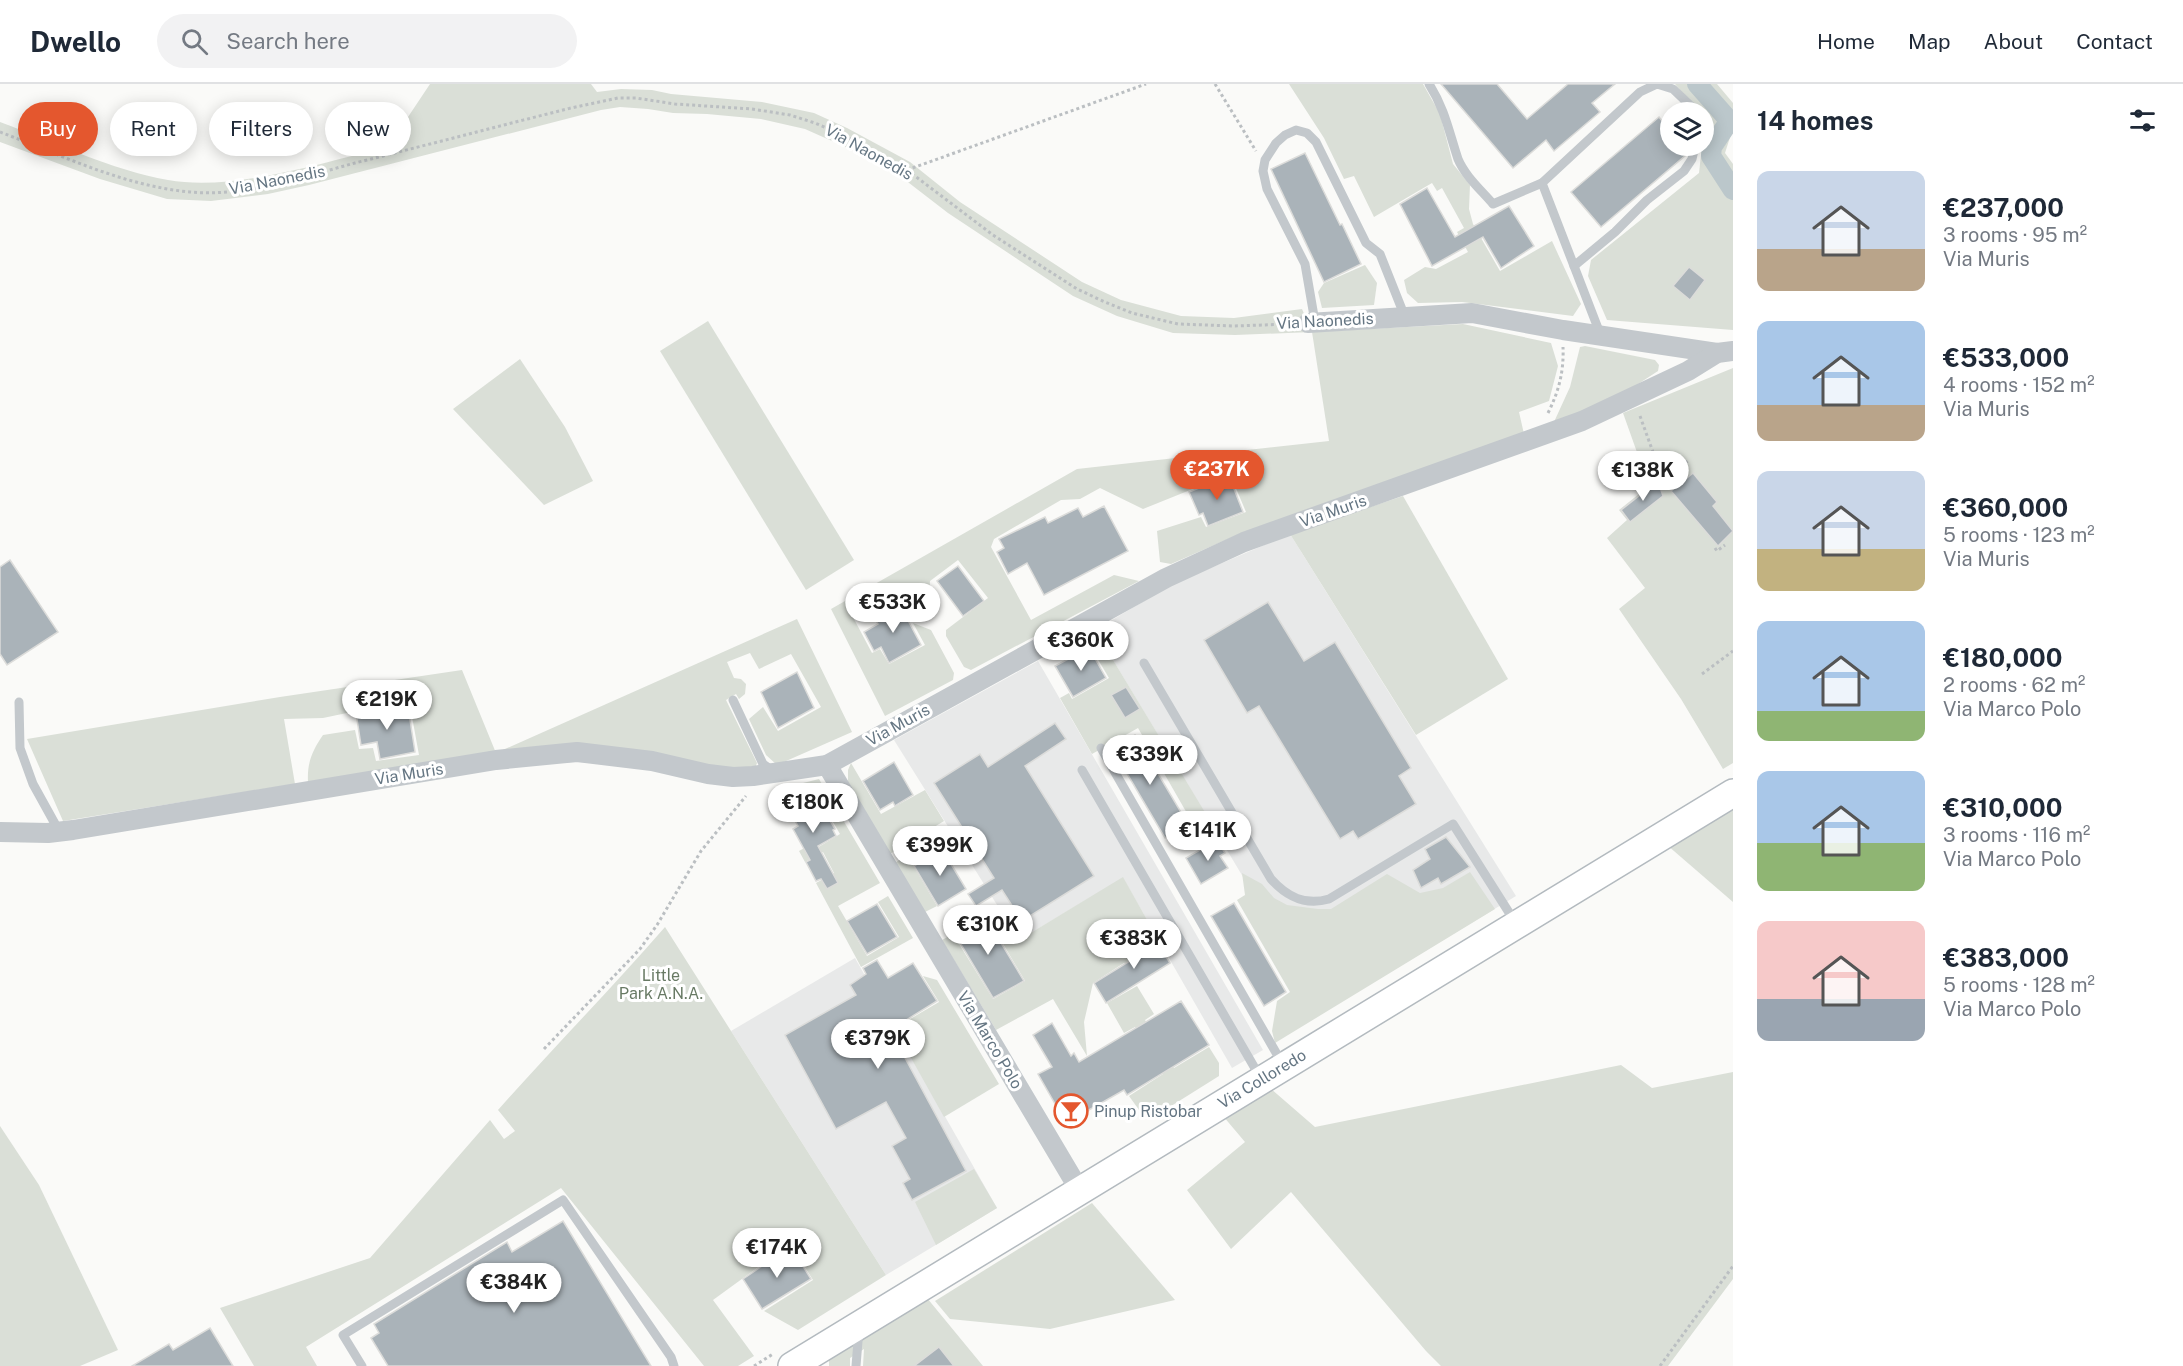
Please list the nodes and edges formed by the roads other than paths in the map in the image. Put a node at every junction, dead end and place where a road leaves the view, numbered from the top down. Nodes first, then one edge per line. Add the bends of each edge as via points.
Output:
1 (1429, 84) edge
2 (1642, 88) edge
3 (1687, 102) edge
4 (1693, 156) edge
5 (1542, 183) junction
6 (1574, 266) junction
7 (1405, 316) junction
8 (1311, 322) joint
9 (1601, 336) junction
10 (1725, 352) edge
11 (1144, 663) dead end
12 (733, 700) dead end
13 (20, 702) dead end
14 (1101, 748) dead end
15 (827, 765) junction
16 (1082, 770) dead end
17 (775, 772) junction
18 (1733, 793) edge
19 (59, 831) junction
20 (0, 832) edge
21 (1517, 924) junction
22 (1273, 1073) junction
23 (1080, 1191) junction
24 (859, 1325) junction
25 (803, 1363) edge
26 (362, 1366) edge
27 (674, 1366) edge
28 (856, 1366) edge

1 - 5 lane via 1443,108 1466,174 1493,204
2 - 3 lane via 1656,84 1673,88
2 - 5 lane
4 - 6 lane via 1684,171
5 - 6 lane
6 - 9 lane
7 - 8 street, Via Naonedis
7 - 8 lane via 1380,254 1366,243 1316,142 1307,133 1296,130 1276,143 1263,171 1267,189 1305,264
7 - 9 street, Via Naonedis via 1472,313
9 - 10 street, Via Naonedis
10 - 15 street, Via Muris via 1582,421 1244,542 1195,564
11 - 21 lane via 1270,879 1285,893 1309,902 1329,899 1453,824
12 - 17 lane via 763,764
13 - 19 lane via 20,748 33,784
14 - 22 lane
15 - 17 street, Via Muris
15 - 23 street, Via Marco Polo
16 - 22 lane
17 - 19 street, Via Muris via 733,777 577,752 496,760
18 - 21 main road, Via Colloredo
19 - 20 street, Via Muris
21 - 22 main road, Via Colloredo
22 - 23 main road, Via Colloredo
23 - 24 main road, Via Colloredo
24 - 25 main road, Via Colloredo
24 - 28 lane
26 - 27 lane via 344,1335 563,1200

